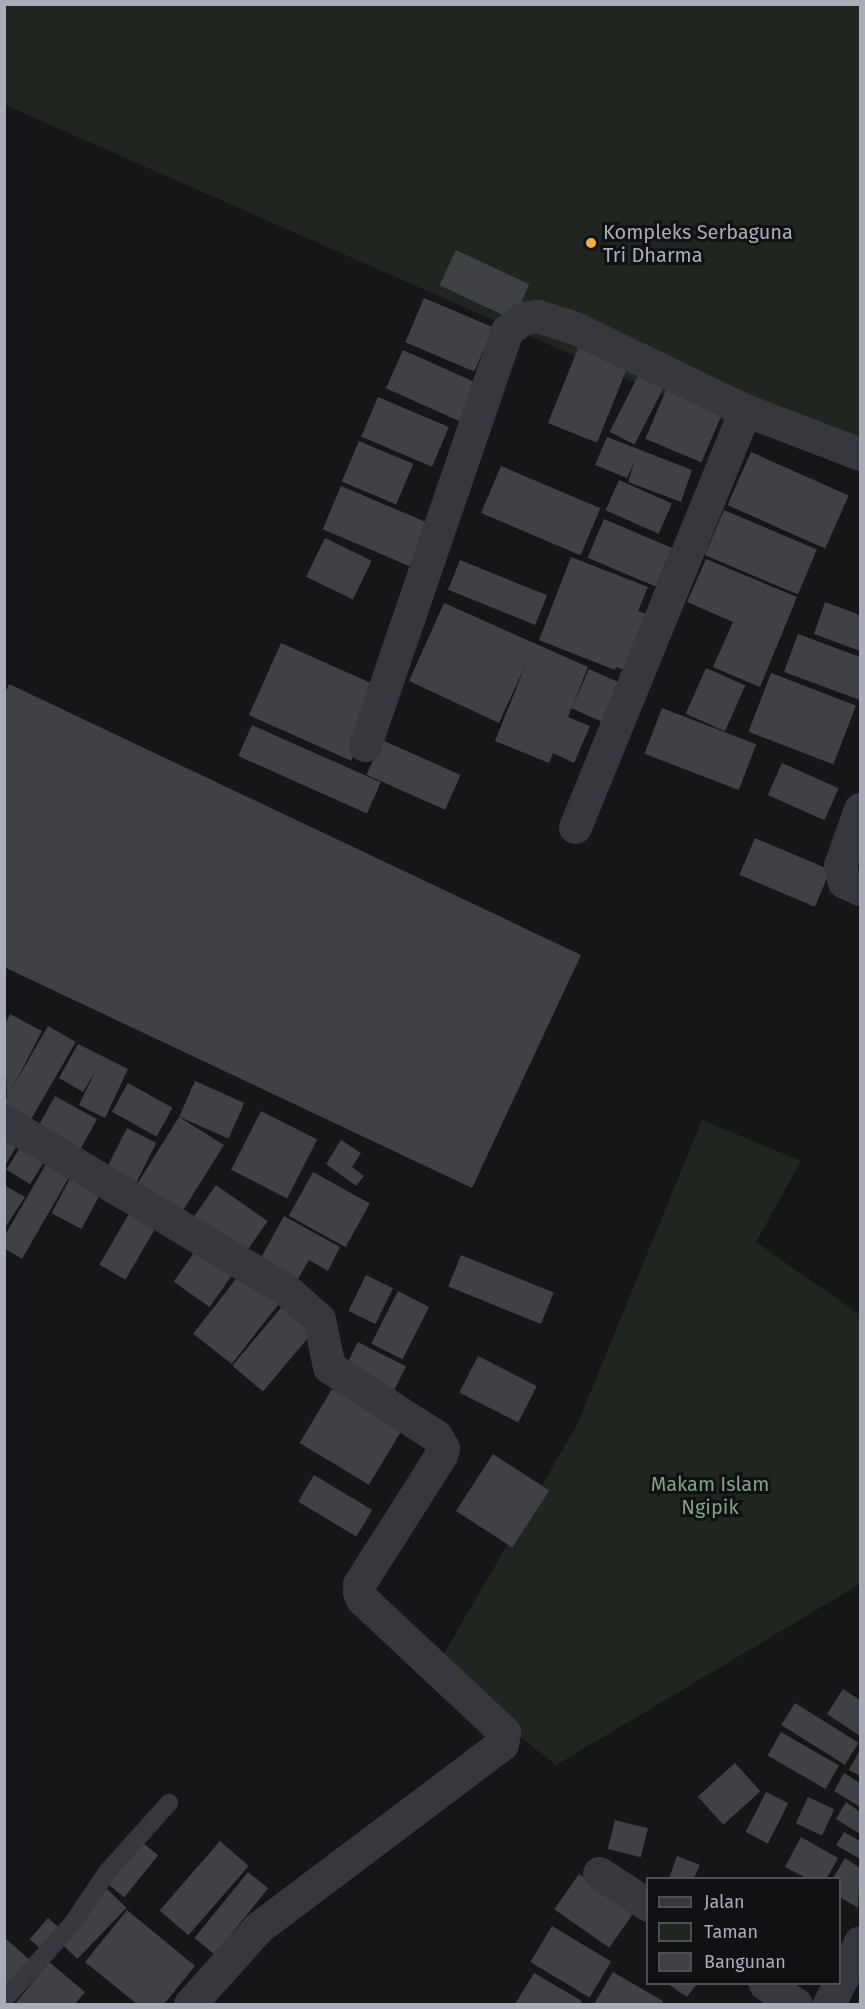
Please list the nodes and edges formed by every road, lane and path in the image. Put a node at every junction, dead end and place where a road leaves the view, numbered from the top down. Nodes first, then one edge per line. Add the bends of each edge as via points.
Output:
1 (744, 410) junction
2 (861, 454) edge
3 (365, 745) dead end
4 (861, 809) edge
5 (574, 827) dead end
6 (861, 889) edge
7 (4, 1121) edge
8 (170, 1803) dead end
9 (599, 1873) dead end
10 (646, 1904) edge
11 (861, 1942) edge
12 (841, 1981) edge
13 (768, 1985) edge
14 (839, 1985) edge
15 (4, 2000) edge
16 (190, 2004) edge
17 (796, 2004) edge
18 (829, 2004) edge

1 - 2 street
1 - 3 street via 575,328 538,316 511,324
1 - 5 street
4 - 6 street via 840,865 844,882
7 - 16 street via 285,1289 319,1319 329,1367 436,1436 443,1448 441,1455 358,1584 359,1592 504,1732 502,1744 258,1928
8 - 15 lane via 107,1872 72,1924
9 - 10 street
11 - 12 street
13 - 17 street
14 - 18 street

